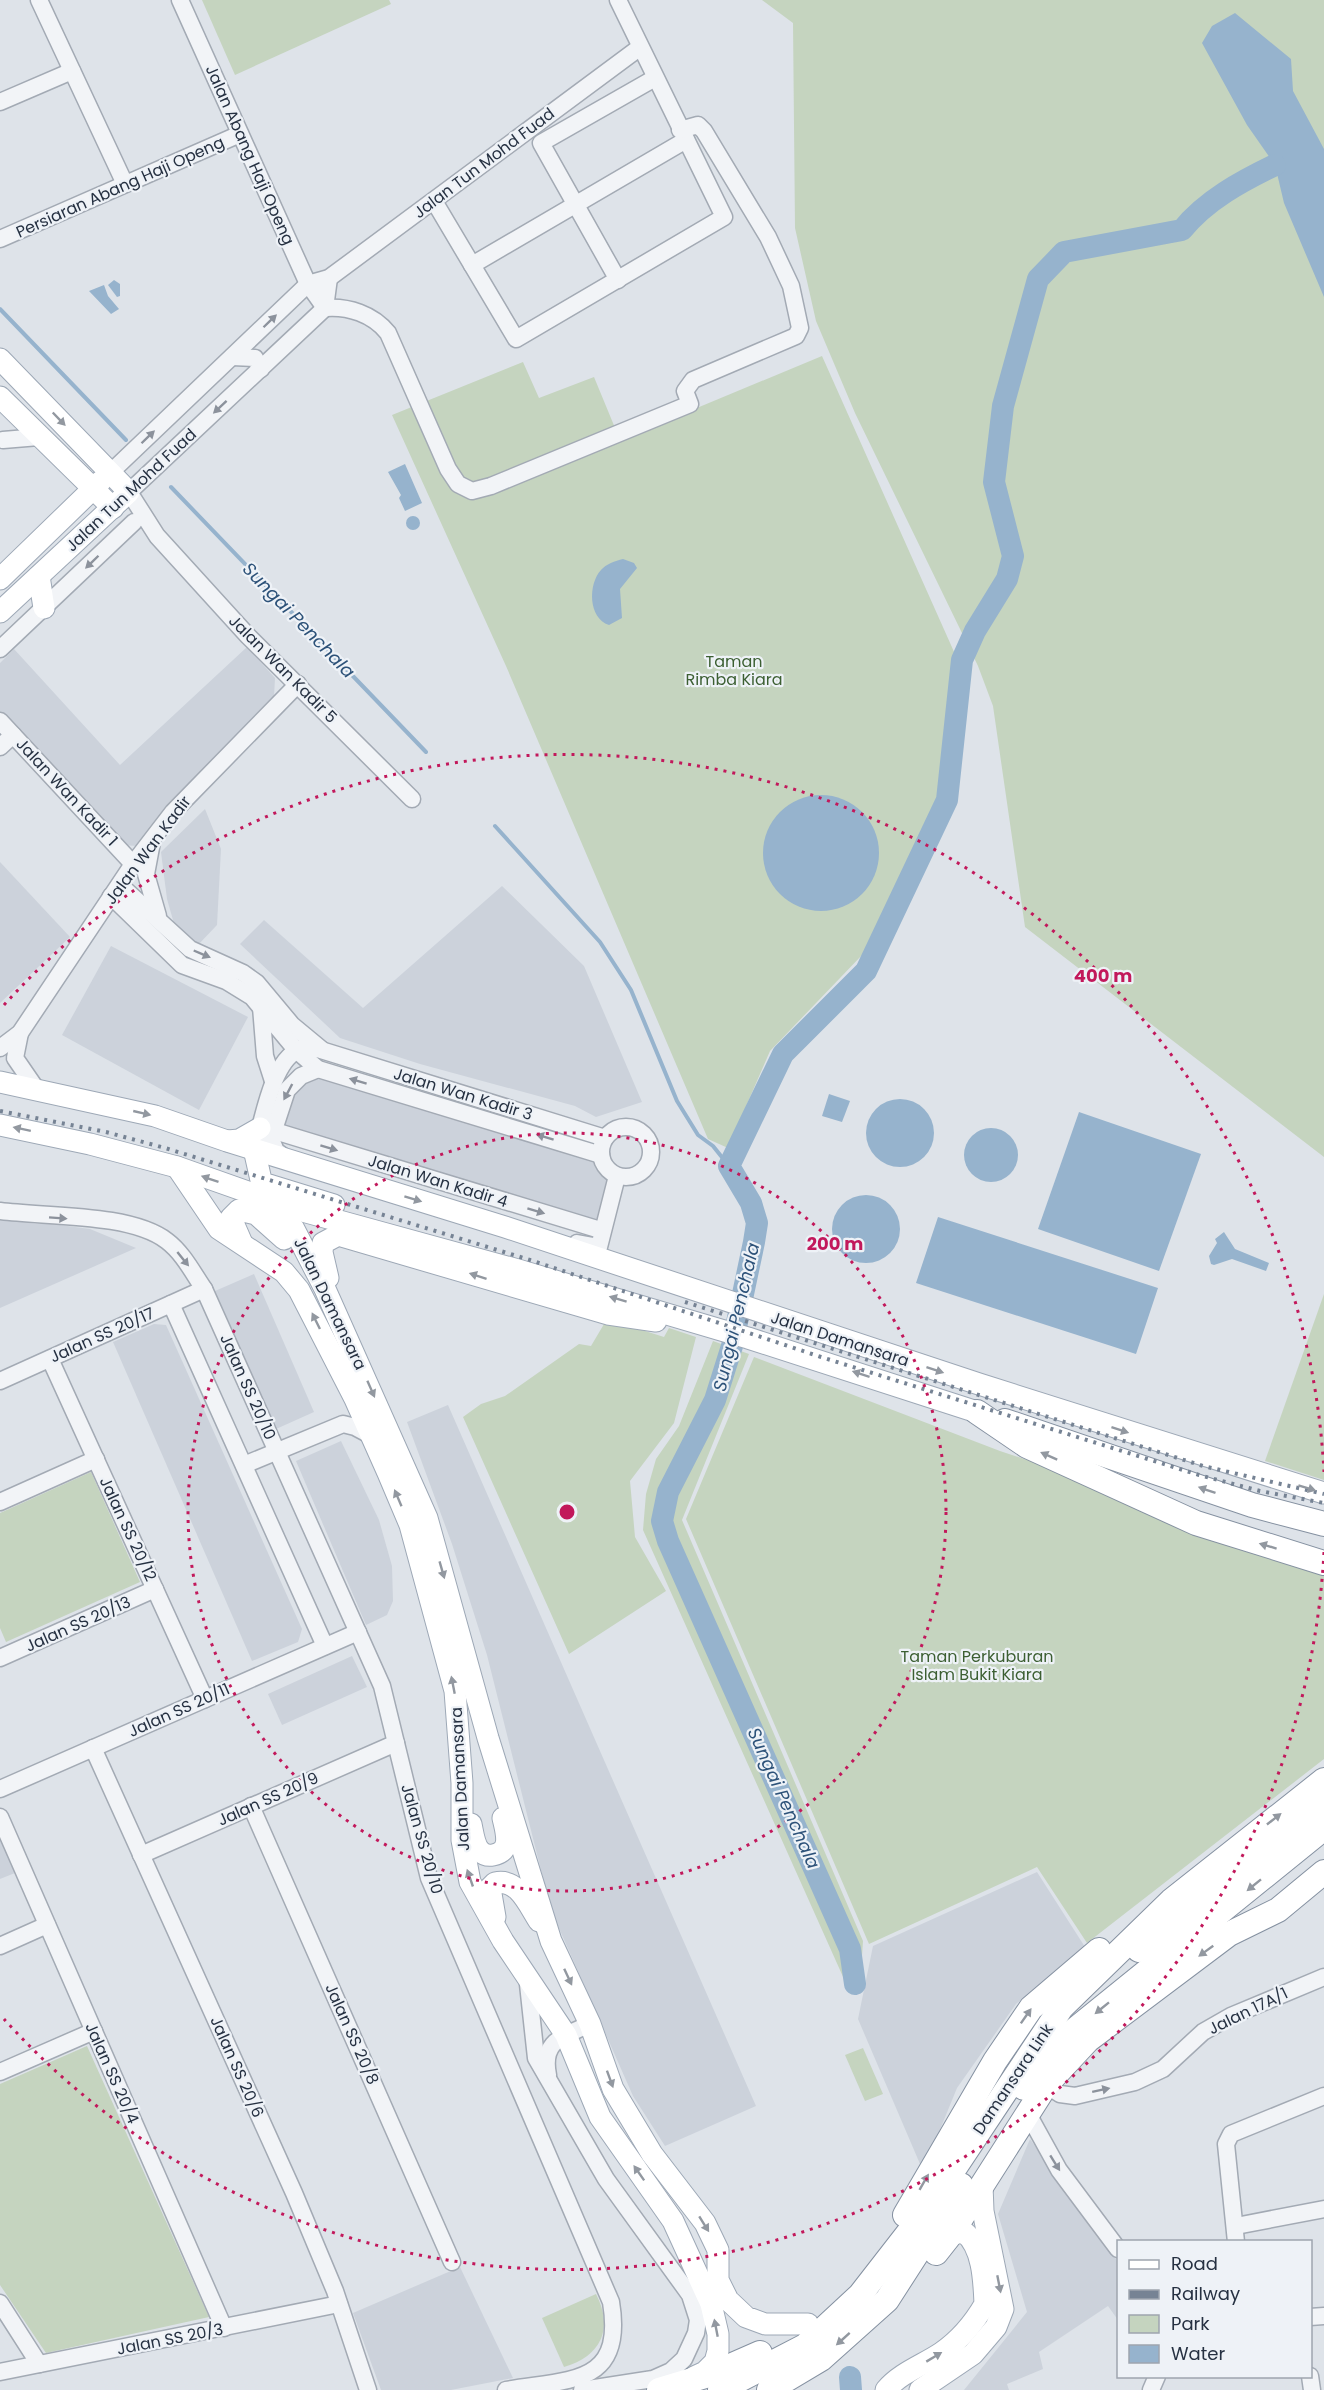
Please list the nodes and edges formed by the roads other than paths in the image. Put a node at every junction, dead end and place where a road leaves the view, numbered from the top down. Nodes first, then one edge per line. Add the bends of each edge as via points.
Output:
1 (39, 0) edge
2 (180, 0) edge
3 (618, 0) edge
4 (639, 48) junction
5 (72, 71) junction
6 (654, 78) junction
7 (0, 102) edge
8 (240, 134) junction
9 (683, 135) junction
10 (125, 184) junction
11 (434, 201) junction
12 (575, 205) junction
13 (0, 239) edge
14 (472, 265) junction
15 (329, 278) junction
16 (618, 280) junction
17 (308, 284) junction
18 (326, 308) junction
19 (232, 357) junction
20 (0, 358) edge
21 (261, 369) junction
22 (0, 397) edge
23 (39, 437) junction
24 (1, 443) edge
25 (63, 461) junction
26 (110, 473) junction
27 (92, 490) junction
28 (129, 492) junction
29 (113, 508) junction
30 (69, 512) junction
31 (134, 522) junction
32 (157, 536) junction
33 (0, 579) edge
34 (34, 580) junction
35 (0, 603) edge
36 (44, 608) junction
37 (0, 612) edge
38 (0, 649) edge
39 (298, 684) junction
40 (0, 721) edge
41 (13, 735) junction
42 (0, 747) edge
43 (412, 799) dead end
44 (153, 838) junction
45 (133, 864) junction
46 (116, 890) junction
47 (158, 917) junction
48 (96, 920) junction
49 (139, 922) junction
50 (260, 1006) junction
51 (20, 1033) junction
52 (1, 1047) edge
53 (296, 1050) junction
54 (321, 1050) junction
55 (318, 1069) junction
56 (273, 1081) junction
57 (0, 1082) edge
58 (37, 1090) junction
59 (0, 1125) edge
60 (267, 1128) junction
61 (605, 1138) junction
62 (227, 1141) junction
63 (254, 1149) junction
64 (601, 1155) junction
65 (290, 1161) junction
66 (177, 1167) junction
67 (617, 1176) junction
68 (263, 1190) junction
69 (299, 1210) junction
70 (0, 1211) edge
71 (603, 1228) junction
72 (354, 1239) junction
73 (543, 1240) junction
74 (241, 1241) junction
75 (518, 1270) junction
76 (204, 1289) junction
77 (325, 1289) junction
78 (171, 1304) junction
79 (338, 1316) junction
80 (674, 1316) junction
81 (50, 1359) junction
82 (0, 1382) edge
83 (355, 1400) junction
84 (977, 1412) junction
85 (343, 1424) junction
86 (370, 1435) junction
87 (276, 1451) junction
88 (96, 1459) junction
89 (243, 1465) junction
90 (1324, 1493) edge
91 (0, 1502) edge
92 (1324, 1524) edge
93 (1324, 1563) edge
94 (155, 1589) junction
95 (358, 1632) junction
96 (325, 1646) junction
97 (0, 1658) edge
98 (205, 1699) junction
99 (488, 1738) junction
100 (396, 1743) junction
101 (93, 1748) junction
102 (1324, 1780) edge
103 (462, 1783) junction
104 (0, 1789) edge
105 (251, 1806) junction
106 (1321, 1816) edge
107 (0, 1817) edge
108 (1324, 1852) edge
109 (141, 1855) junction
110 (1324, 1872) edge
111 (1324, 1886) edge
112 (1163, 1908) junction
113 (1278, 1910) junction
114 (47, 1925) junction
115 (1229, 1934) junction
116 (504, 1941) junction
117 (551, 1941) junction
118 (0, 1946) edge
119 (526, 1974) junction
120 (1324, 1977) edge
121 (590, 2024) junction
122 (1045, 2029) junction
123 (94, 2031) junction
124 (566, 2035) junction
125 (0, 2072) edge
126 (549, 2082) junction
127 (1046, 2085) junction
128 (1324, 2096) edge
129 (1027, 2112) junction
130 (982, 2186) junction
131 (1324, 2209) edge
132 (673, 2221) junction
133 (951, 2234) junction
134 (1236, 2234) edge
135 (1117, 2246) edge
136 (452, 2262) dead end
137 (718, 2280) junction
138 (886, 2300) junction
139 (0, 2303) edge
140 (339, 2304) junction
141 (808, 2324) junction
142 (224, 2328) junction
143 (39, 2364) junction
144 (0, 2372) edge
145 (668, 2388) edge
146 (368, 2390) edge
147 (506, 2390) edge
148 (582, 2390) edge
149 (720, 2390) edge
150 (769, 2390) edge
151 (886, 2390) edge
152 (920, 2390) edge

1 - 5 street
2 - 8 street, Jalan Abang Haji Openg
3 - 4 street
4 - 6 street
4 - 11 street, Jalan Tun Mohd Fuad
5 - 7 street
5 - 10 street
6 - 9 street
6 - 12 street via 541,143
8 - 10 street, Persiaran Abang Haji Openg
8 - 17 street, Jalan Abang Haji Openg
9 - 12 street
9 - 16 street via 724,217
9 - 18 street via 698,125 704,131 768,237 790,286 800,328 796,336 693,380 684,391 690,404 472,491 458,484 448,469 381,324 355,310
10 - 13 street, Persiaran Abang Haji Openg
11 - 14 street
11 - 15 street, Jalan Tun Mohd Fuad
12 - 14 street
12 - 16 street
14 - 16 street via 516,339
15 - 17 street, Jalan Tun Mohd Fuad
15 - 18 street
17 - 18 street, Jalan Abang Haji Openg
19 -> 17 street, Jalan Tun Mohd Fuad
18 - 21 street, Jalan Tun Mohd Fuad
19 - 21 street via 255,358
26 -> 19 street, Jalan Tun Mohd Fuad
20 -> 26 main road
21 -> 28 street, Jalan Tun Mohd Fuad
22 - 23 main road
23 - 24 street
23 - 25 main road
25 - 27 main road
25 - 30 main road via 75,498
26 - 27 main road, Jalan Tun Mohd Fuad
26 - 28 main road
27 - 29 main road
27 - 30 main road, Jalan Tun Mohd Fuad
28 - 29 main road, Jalan Tun Mohd Fuad
28 - 32 street, Jalan Wan Kadir 5
29 - 31 street, Jalan Wan Kadir 5
29 - 34 main road, Jalan Tun Mohd Fuad
30 - 33 main road, Jalan Tun Mohd Fuad
31 - 32 street, Jalan Wan Kadir 5
31 -> 36 street, Jalan Tun Mohd Fuad
32 - 39 street, Jalan Wan Kadir 5 via 248,636
34 - 35 main road
34 - 36 main road
34 - 37 main road, Jalan Tun Mohd Fuad
36 - 38 street, Jalan Tun Mohd Fuad
39 - 43 street, Jalan Wan Kadir 5
39 - 44 street, Jalan Wan Kadir via 187,796
40 - 41 street, Jalan Wan Kadir 1
41 - 42 street
41 - 45 street, Jalan Wan Kadir 1
44 - 45 street, Jalan Wan Kadir
44 - 47 street via 146,874
45 - 46 street, Jalan Wan Kadir
46 - 47 street, Jalan Wan Kadir 3
46 - 48 street, Jalan Wan Kadir
46 - 49 street, Jalan Wan Kadir 3
47 -> 54 street, Jalan Wan Kadir 3 via 190,949 257,983 292,1025
48 - 49 street
48 - 51 street, Jalan Wan Kadir
49 - 50 street, Jalan Wan Kadir 3 via 182,965 233,984
50 - 53 street, Jalan Wan Kadir 3
50 - 56 street
51 - 52 street, Jalan Wan Kadir
51 - 58 street, Jalan Wan Kadir via 15,1058
53 - 54 street, Jalan Wan Kadir 3
53 - 55 street, Jalan Wan Kadir 3
53 - 56 street
54 - 61 street, Jalan Wan Kadir 3
55 -> 60 street via 301,1076 287,1090
64 -> 55 street, Jalan Wan Kadir 3
56 - 60 street
57 - 58 main road, Jalan Damansara
58 -> 62 main road, Jalan Damansara via 155,1116
66 -> 59 main road, Jalan Damansara
60 - 62 main road
60 - 63 street
60 - 65 street via 273,1146
60 -> 71 street, Jalan Wan Kadir 4
61 - 64 street
61 - 67 street via 617,1129 633,1128 650,1144 650,1160 641,1173
62 - 63 main road, Jalan Damansara
63 - 65 main road, Jalan Damansara
63 - 68 main road
64 - 67 street via 608,1170
65 -> 73 main road, Jalan Damansara
68 -> 66 main road, Jalan Damansara
66 - 74 main road, Jalan Damansara via 219,1229
67 - 71 street
68 - 69 main road, Jalan Damansara
68 - 75 main road via 435,1237
68 - 77 main road, Jalan Damansara via 294,1229
69 - 72 main road
69 - 75 main road, Jalan Damansara
70 -> 76 street, Jalan SS 20/10 via 114,1222 156,1233 176,1250
71 - 73 street via 599,1247
72 - 79 main road via 338,1235 323,1243
80 -> 72 main road via 652,1323 608,1314
73 -> 90 main road, Jalan Damansara
74 - 77 main road via 231,1218 239,1210 247,1210 282,1236
83 -> 74 main road, Jalan Damansara via 298,1290 284,1272
80 -> 75 main road, Jalan Damansara
76 - 78 street, Jalan SS 20/17
76 - 87 street, Jalan SS 20/10
77 - 79 main road, Jalan Damansara
78 - 81 street, Jalan SS 20/17
78 - 89 street
79 -> 99 main road, Jalan Damansara via 427,1518
84 -> 80 main road, Jalan Damansara
81 - 82 street, Jalan SS 20/17
81 - 88 street, Jalan SS 20/12
83 - 85 street
83 - 86 main road, Jalan Damansara
92 -> 84 highway via 1252,1505
93 -> 84 highway via 1196,1523 1027,1446
85 - 86 street
85 - 87 street
103 -> 86 main road, Jalan Damansara via 450,1669 410,1525
87 - 89 street
87 - 95 street, Jalan SS 20/10
88 - 91 street
88 - 94 street, Jalan SS 20/12
89 - 96 street
94 - 97 street, Jalan SS 20/13
94 - 98 street, Jalan SS 20/12
95 - 96 street, Jalan SS 20/11
95 - 100 street, Jalan SS 20/10 via 382,1686
96 - 98 street, Jalan SS 20/11
98 - 101 street, Jalan SS 20/11
99 - 103 main road via 491,1774 507,1837 501,1852 485,1855 479,1850
99 - 117 main road, Jalan Damansara
100 - 105 street, Jalan SS 20/9
100 - 147 street, Jalan SS 20/10 via 429,1878 611,2302 615,2337 607,2356 594,2370 574,2379
101 - 104 street, Jalan SS 20/11
101 - 109 street, Jalan SS 20/6
112 -> 102 highway, Damansara Link
116 -> 103 main road, Jalan Damansara via 479,1902 466,1865
105 - 109 street, Jalan SS 20/9
105 - 136 street, Jalan SS 20/8
106 - 122 highway via 1090,1988
106 -> 138 highway, Damansara Link via 1299,1848 1059,2045 1001,2119
107 - 114 street, Jalan SS 20/4
108 - 115 highway via 1263,1900
109 - 140 street, Jalan SS 20/6 via 294,2193
110 - 113 highway
111 - 113 highway
112 - 122 highway, Damansara Link via 1061,2008
141 -> 112 highway via 864,2270 901,2222 994,2061 1031,2008 1118,1934
113 - 115 highway
114 - 118 street
114 - 123 street, Jalan SS 20/4
115 -> 127 highway via 1088,2040
116 - 117 main road via 490,1888 503,1881 517,1888
116 - 119 main road, Jalan Damansara
117 -> 121 main road, Jalan Damansara
119 - 124 main road, Jalan Damansara
119 - 126 street via 534,2023 533,2049
127 -> 120 street, Jalan 17A/1 via 1060,2094 1075,2096 1135,2082 1163,2069 1203,2032 1231,2016
121 - 124 street
121 -> 137 main road, Jalan Damansara via 622,2105 652,2154 705,2223 718,2250
122 - 149 highway, Damansara Link via 930,2205 860,2295 805,2346
123 - 125 street
123 - 142 street, Jalan SS 20/4
124 - 126 street via 547,2050
132 -> 124 main road, Jalan Damansara via 600,2117
126 - 148 street via 606,2179 690,2295 698,2320 684,2359 671,2371 653,2379
127 - 129 highway
128 - 134 street via 1231,2134 1226,2144
129 - 130 highway
129 -> 135 street via 1059,2170
130 - 133 highway
130 -> 152 main road via 983,2211 1003,2308 996,2327 973,2354
131 - 134 street
132 - 137 main road
145 -> 132 main road, Jalan Damansara via 705,2372 715,2362 718,2351 711,2304
133 - 138 highway via 930,2260
151 -> 133 main road via 962,2336 985,2304 979,2257 971,2237 964,2232
137 - 141 main road via 728,2300 746,2317 781,2326
138 -> 150 highway, Damansara Link via 821,2359
139 - 143 street
140 - 142 street, Jalan SS 20/3
140 - 146 street, Jalan SS 20/6
141 - 145 highway via 763,2352
142 - 143 street, Jalan SS 20/3
143 - 144 street, Jalan SS 20/3

